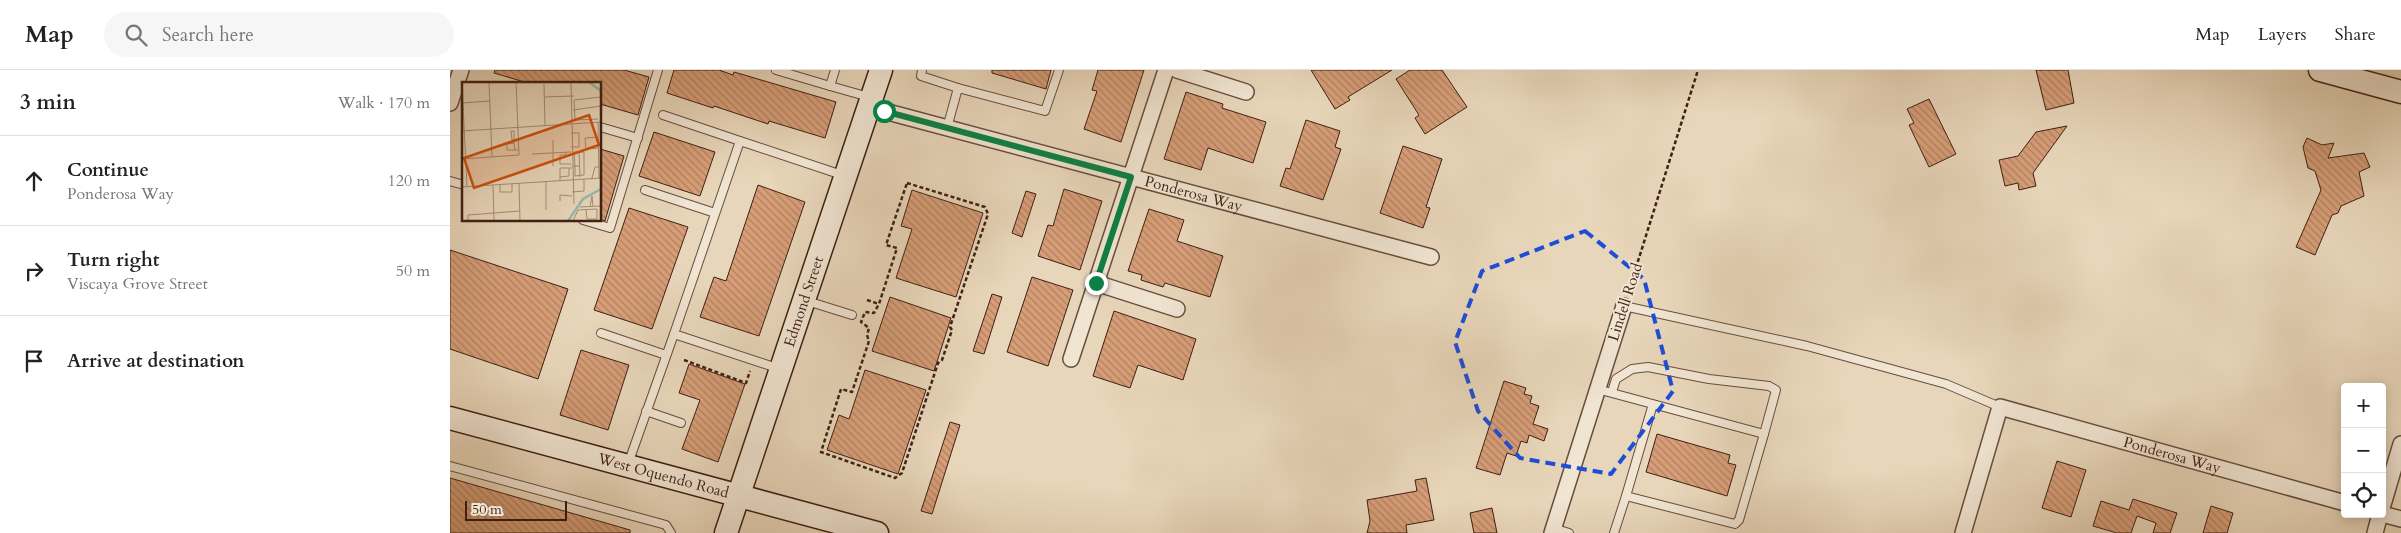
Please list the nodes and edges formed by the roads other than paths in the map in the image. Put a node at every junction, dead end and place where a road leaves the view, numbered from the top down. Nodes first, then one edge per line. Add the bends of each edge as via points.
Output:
1 (461, 70) edge
2 (658, 70) edge
3 (776, 70) edge
4 (835, 70) edge
5 (881, 70) edge
6 (922, 70) edge
7 (1059, 70) edge
8 (1166, 70) edge
9 (1176, 70) edge
10 (2320, 70) edge
11 (460, 86) edge
12 (830, 86) junction
13 (958, 88) junction
14 (1246, 92) dead end
15 (2401, 92) edge
16 (871, 102) junction
17 (450, 103) edge
18 (664, 115) dead end
19 (601, 127) edge
20 (947, 128) junction
21 (638, 138) junction
22 (740, 141) junction
23 (846, 177) junction
24 (1131, 177) junction
25 (645, 190) dead end
26 (715, 213) junction
27 (586, 221) edge
28 (1431, 257) dead end
29 (1096, 283) junction
30 (805, 300) junction
31 (1624, 306) joint
32 (1177, 309) dead end
33 (852, 316) dead end
34 (601, 333) dead end
35 (674, 334) junction
36 (666, 355) junction
37 (1071, 359) dead end
38 (782, 370) junction
39 (1605, 391) junction
40 (1653, 404) junction
41 (2000, 407) junction
42 (646, 411) junction
43 (450, 418) edge
44 (681, 423) dead end
45 (1764, 434) junction
46 (2401, 444) edge
47 (627, 465) junction
48 (450, 466) edge
49 (2386, 495) edge
50 (738, 496) junction
51 (1626, 496) junction
52 (2341, 502) edge
53 (2386, 515) edge
54 (2380, 518) edge
55 (2401, 519) edge
56 (1552, 530) edge
57 (671, 533) edge
58 (726, 533) edge
59 (877, 533) edge
60 (1569, 533) edge
61 (1614, 533) edge
62 (1963, 533) edge
63 (2375, 533) edge

1 - 11 street
2 - 21 lane
3 - 12 lane
4 - 12 lane
5 - 16 street, Edmond Street
6 - 13 lane via 921,76
7 - 13 lane via 1045,111
8 - 24 street
9 - 14 street
10 - 15 street
11 - 17 street
12 - 16 lane
13 - 20 lane
16 - 20 street, Ponderosa Way
16 - 23 street, Edmond Street
18 - 22 lane
19 - 21 lane
20 - 24 street, Ponderosa Way
21 - 27 lane via 610,228
22 - 23 lane
22 - 26 lane
23 - 30 street, Edmond Street
24 - 28 street, Ponderosa Way
24 - 29 street
25 - 26 lane
26 - 35 lane
29 - 32 street
29 - 37 street
30 - 33 lane
30 - 38 street, Edmond Street
31 - 39 street, Lindell Road
31 - 41 lane via 1807,346 1946,384
34 - 36 lane
35 - 36 lane
35 - 38 lane
36 - 42 lane
38 - 50 street, Edmond Street
39 - 40 lane
39 - 45 lane via 1616,378 1632,369 1648,367 1770,386 1776,390
39 - 56 street, Lindell Road
40 - 45 lane
40 - 51 lane
41 - 52 street, Ponderosa Way
41 - 62 street
42 - 44 lane
42 - 47 lane
43 - 47 street, West Oquendo Road
45 - 51 lane via 1739,520 1735,524
46 - 49 street
47 - 50 street, West Oquendo Road
48 - 57 lane via 666,526
50 - 58 street, Edmond Street
50 - 59 street, West Oquendo Road
51 - 61 lane
53 - 55 street
54 - 63 street
56 - 60 lane

